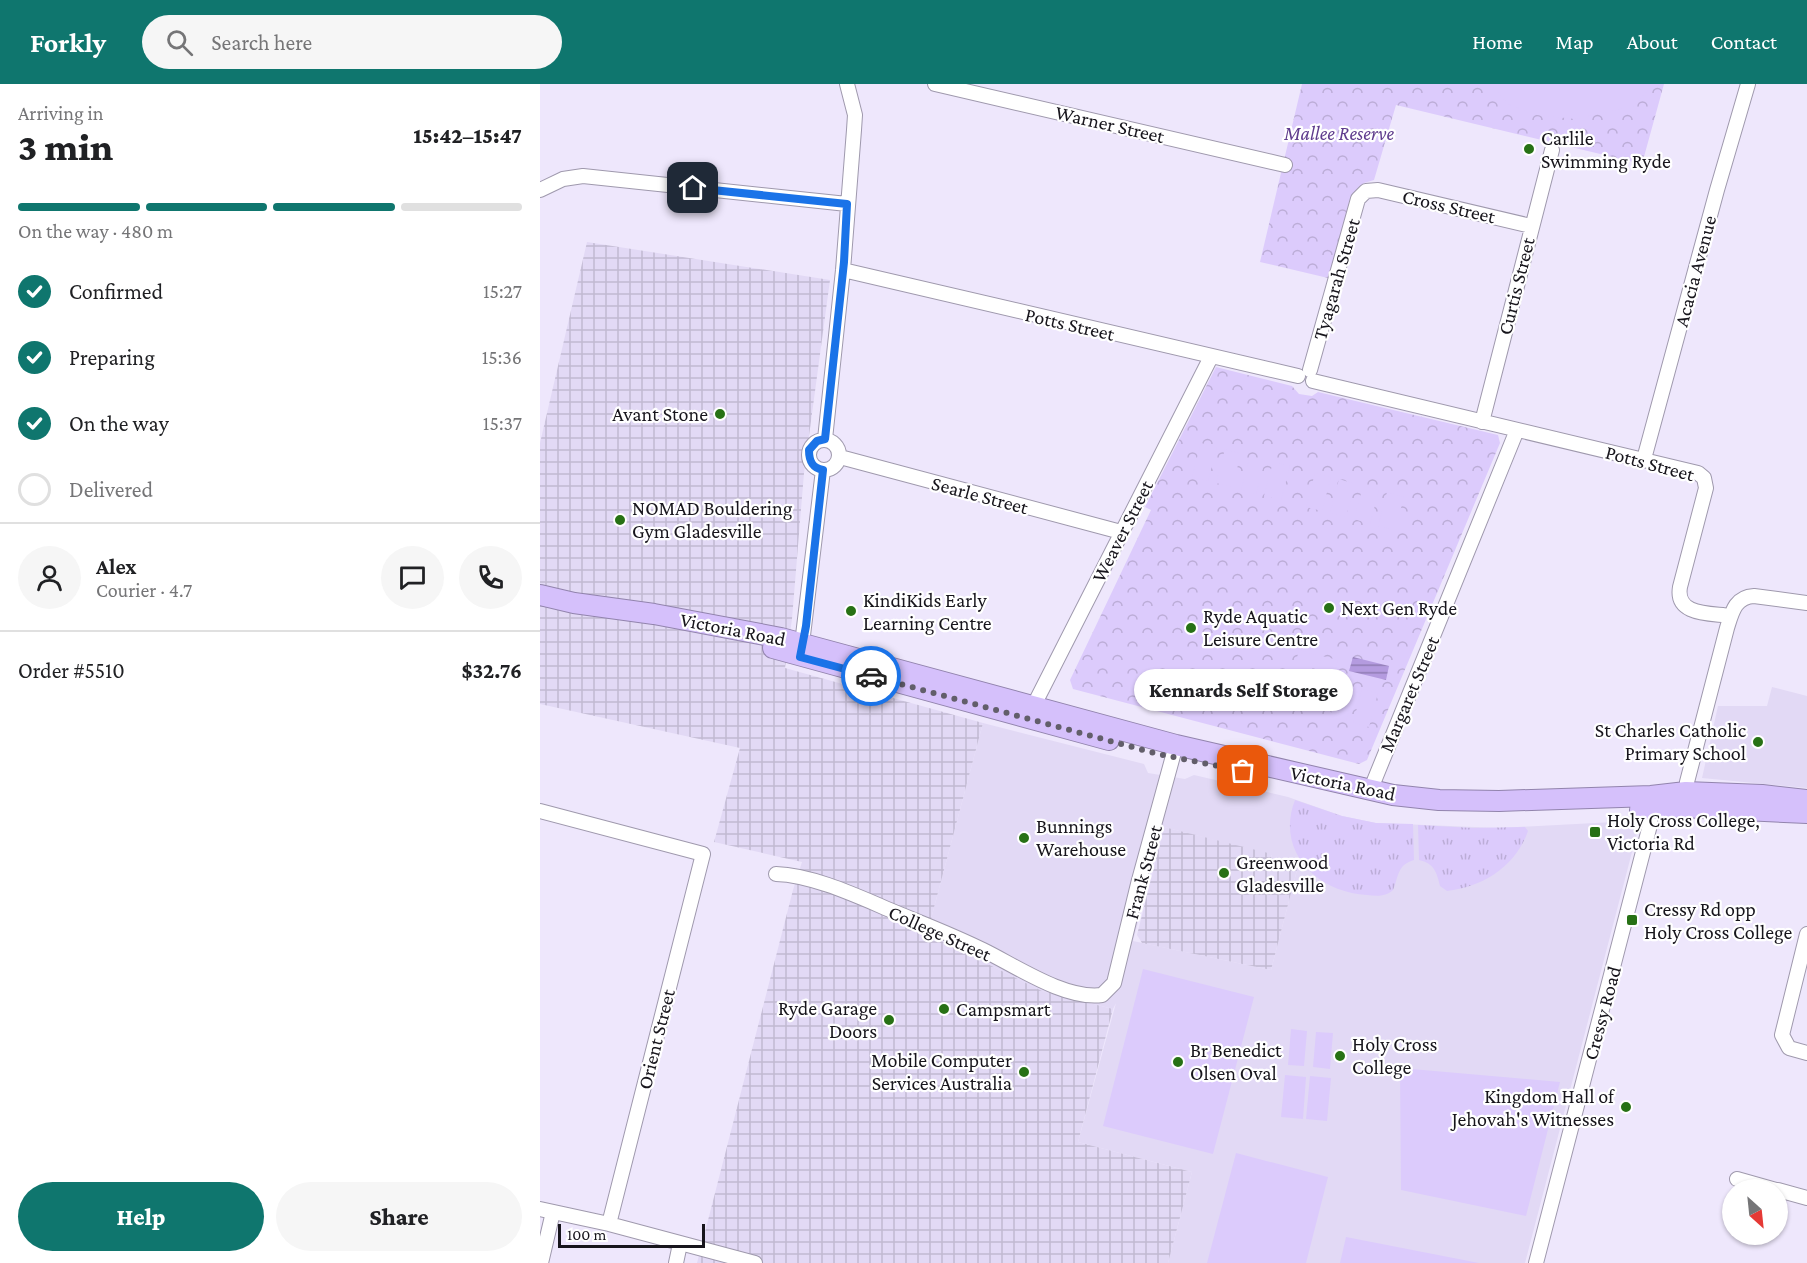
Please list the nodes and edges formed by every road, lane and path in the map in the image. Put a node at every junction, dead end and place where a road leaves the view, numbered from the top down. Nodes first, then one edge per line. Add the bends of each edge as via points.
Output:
1 (847, 84) edge
2 (935, 84) edge
3 (1748, 84) edge
4 (1552, 150) dead end
5 (1285, 165) dead end
6 (540, 190) edge
7 (1366, 191) joint
8 (847, 204) junction
9 (1531, 226) junction
10 (843, 270) junction
11 (1211, 357) junction
12 (1307, 376) junction
13 (1482, 422) junction
14 (1517, 430) junction
15 (825, 439) junction
16 (840, 457) junction
17 (1644, 459) junction
18 (823, 470) junction
19 (1121, 532) junction
20 (540, 595) edge
21 (1807, 603) edge
22 (540, 609) edge
23 (1730, 616) junction
24 (802, 650) junction
25 (1034, 705) junction
26 (1174, 751) junction
27 (1370, 791) junction
28 (1686, 792) junction
29 (1807, 800) edge
30 (1651, 803) junction
31 (540, 811) edge
32 (1807, 813) edge
33 (776, 874) dead end
34 (1807, 933) edge
35 (1102, 995) joint
36 (1807, 1053) edge
37 (1788, 1193) edge
38 (1807, 1198) edge
39 (547, 1211) edge
40 (609, 1224) junction
41 (680, 1244) junction
42 (541, 1263) edge
43 (676, 1263) edge
44 (755, 1263) edge
45 (1536, 1263) edge

1 - 8 street via 855,115
2 - 5 street, Warner Street
3 - 17 street, Acacia Avenue
4 - 9 street, Curtis Street
6 - 8 street via 563,178 583,176
7 - 9 street, Cross Street via 1378,189
7 - 12 street, Tyagarah Street via 1358,200
8 - 10 street
9 - 13 street, Curtis Street
10 - 11 street, Potts Street
10 - 15 street
11 - 12 street, Potts Street
11 - 19 street, Weaver Street
12 - 13 street, Potts Street
13 - 14 street, Potts Street
14 - 17 street, Potts Street
14 - 27 street, Margaret Street
15 - 16 street via 834,442
15 - 18 street via 812,445 809,457 815,467
16 - 18 street via 831,468
16 - 19 street, Searle Street
17 - 23 street, Potts Street via 1694,471 1704,478 1706,488 1680,599 1691,610
18 - 24 street
19 - 25 street, Weaver Street
20 - 24 highway, Victoria Road via 737,628
21 - 23 street via 1749,596 1738,602
22 - 24 highway, Victoria Road
23 - 28 street
24 - 25 highway, Victoria Road
24 - 26 highway, Victoria Road
25 - 26 highway, Victoria Road
26 - 27 highway, Victoria Road
26 - 30 highway, Victoria Road via 1384,806 1512,813
26 - 35 street, Frank Street via 1114,983
27 - 30 highway, Victoria Road via 1463,800
28 - 29 highway, Victoria Road
28 - 30 highway, Victoria Road
30 - 32 highway, Victoria Road
30 - 45 street, Cressy Road via 1648,833
31 - 40 street, Orient Street via 703,854
33 - 35 street, College Street via 842,890 959,939 1046,983 1085,995
34 - 36 street via 1782,1035 1789,1048
37 - 38 street
39 - 40 street
39 - 42 street
40 - 41 street
41 - 43 street
41 - 44 street

